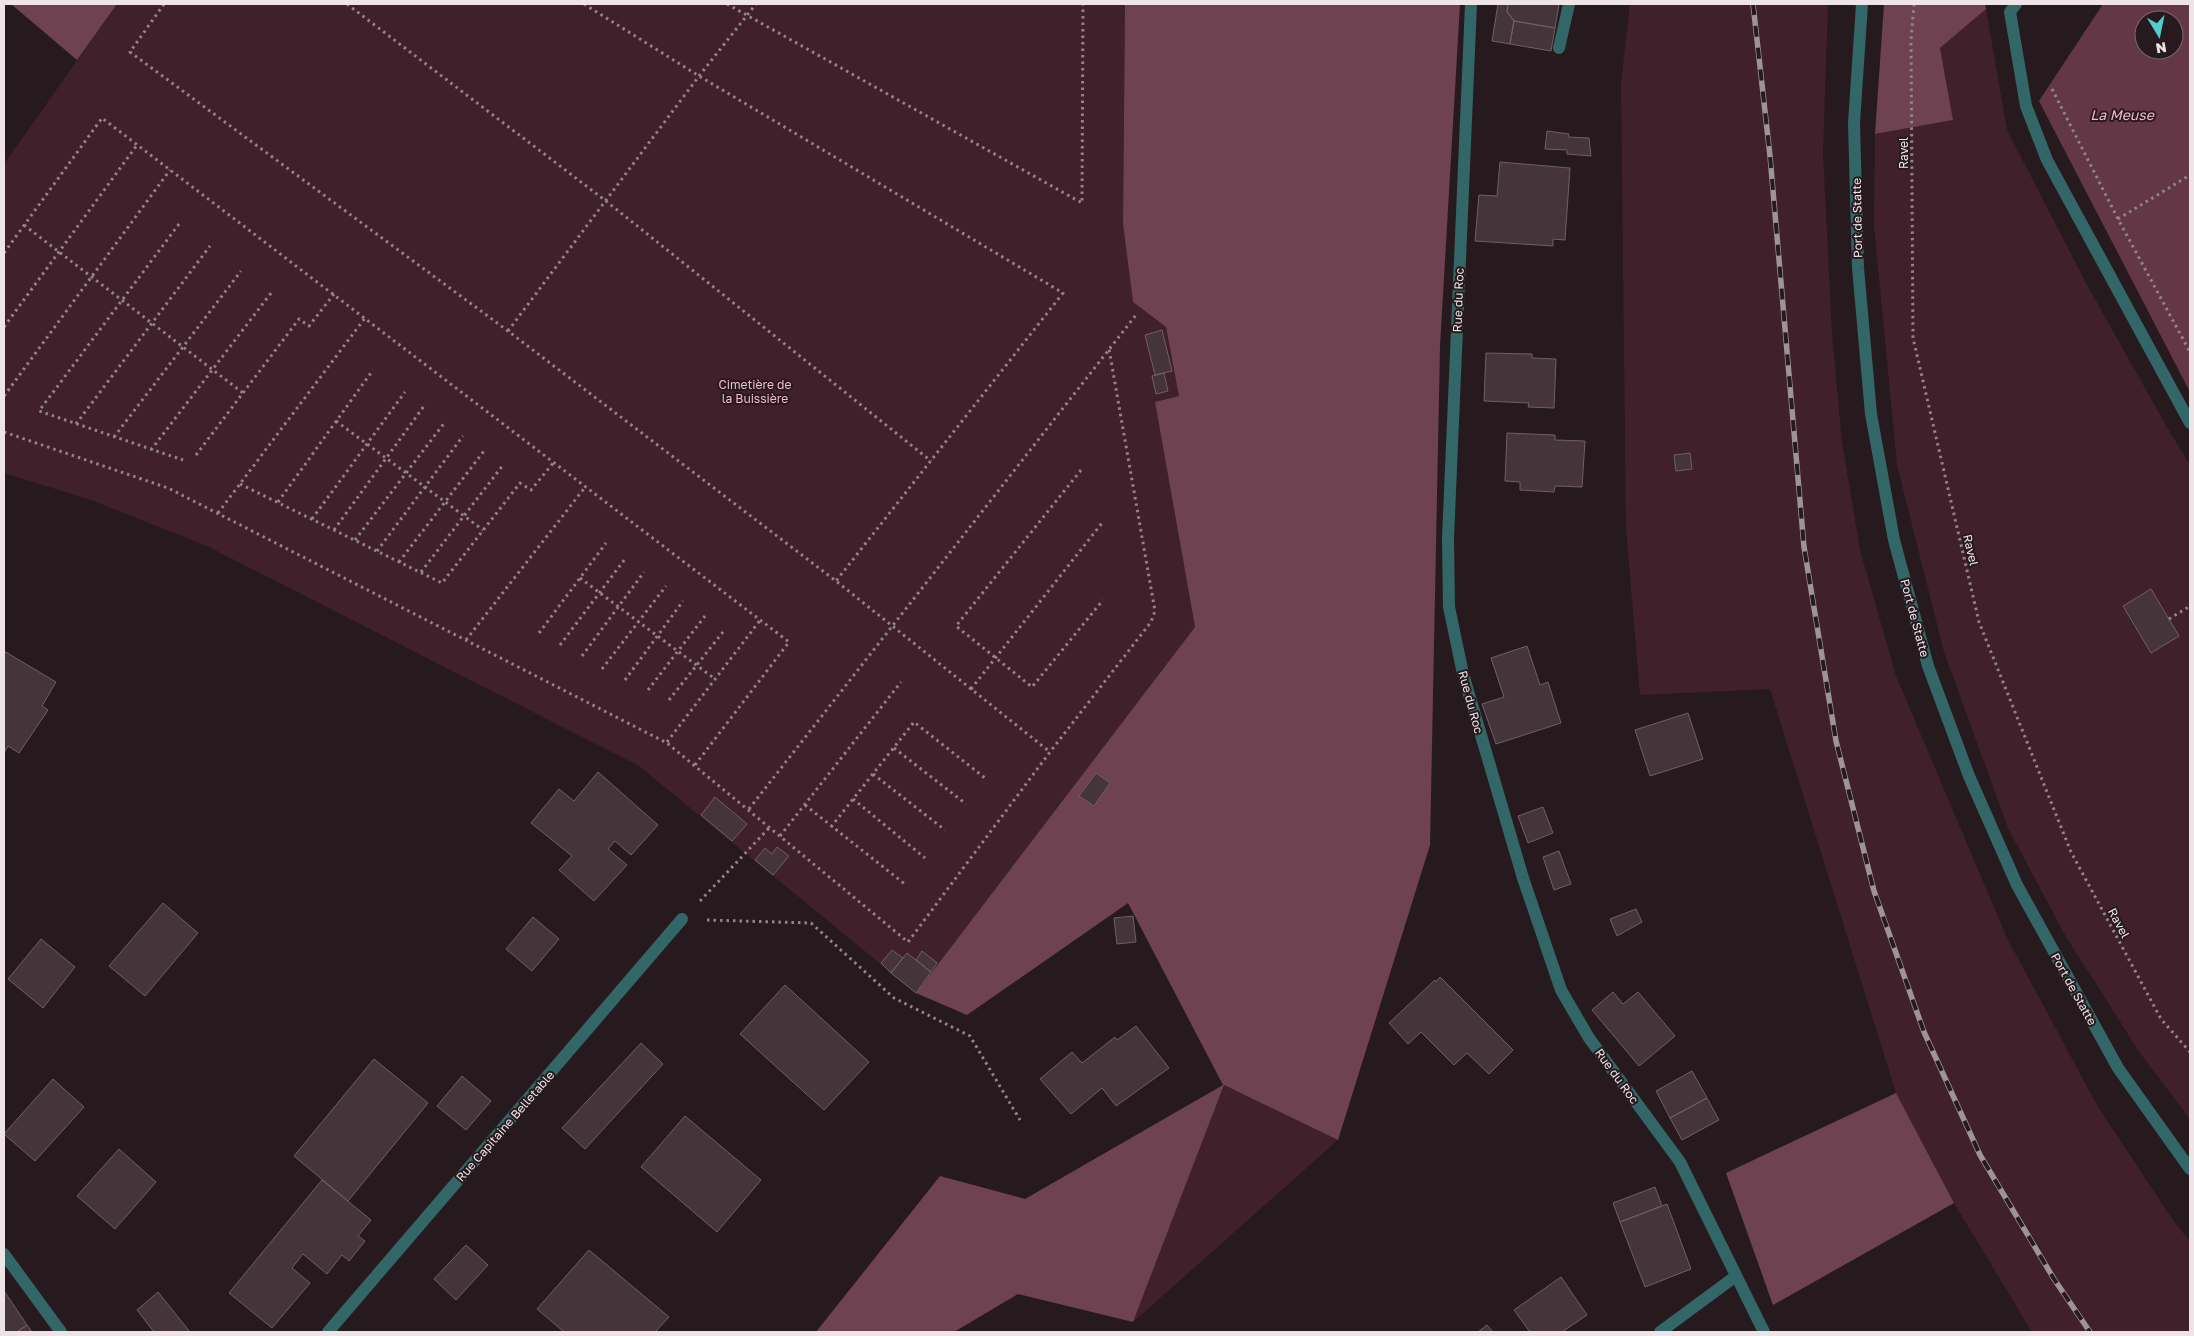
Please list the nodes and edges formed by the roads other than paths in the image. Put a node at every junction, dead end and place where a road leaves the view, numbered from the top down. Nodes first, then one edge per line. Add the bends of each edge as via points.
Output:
1 (1471, 4) edge
2 (1569, 4) edge
3 (1862, 4) edge
4 (2016, 4) edge
5 (1559, 48) dead end
6 (2190, 423) edge
7 (682, 919) road end
8 (2190, 1169) edge
9 (4, 1254) edge
10 (1736, 1276) junction
11 (61, 1332) edge
12 (328, 1332) edge
13 (1660, 1332) edge
14 (1764, 1332) edge

1 - 10 street, Rue du Roc via 1448,538 1449,606 1482,739 1560,990 1589,1038 1680,1162
2 - 5 street
3 - 8 street, Port de Statte via 1854,123 1858,268 1871,414 1894,540 1928,666 1969,776 2018,885 2118,1068
4 - 6 street via 2010,12 2026,106 2047,160
7 - 12 street, Rue Capitaine Belletable
9 - 11 street
10 - 13 street
10 - 14 street, Rue du Roc

